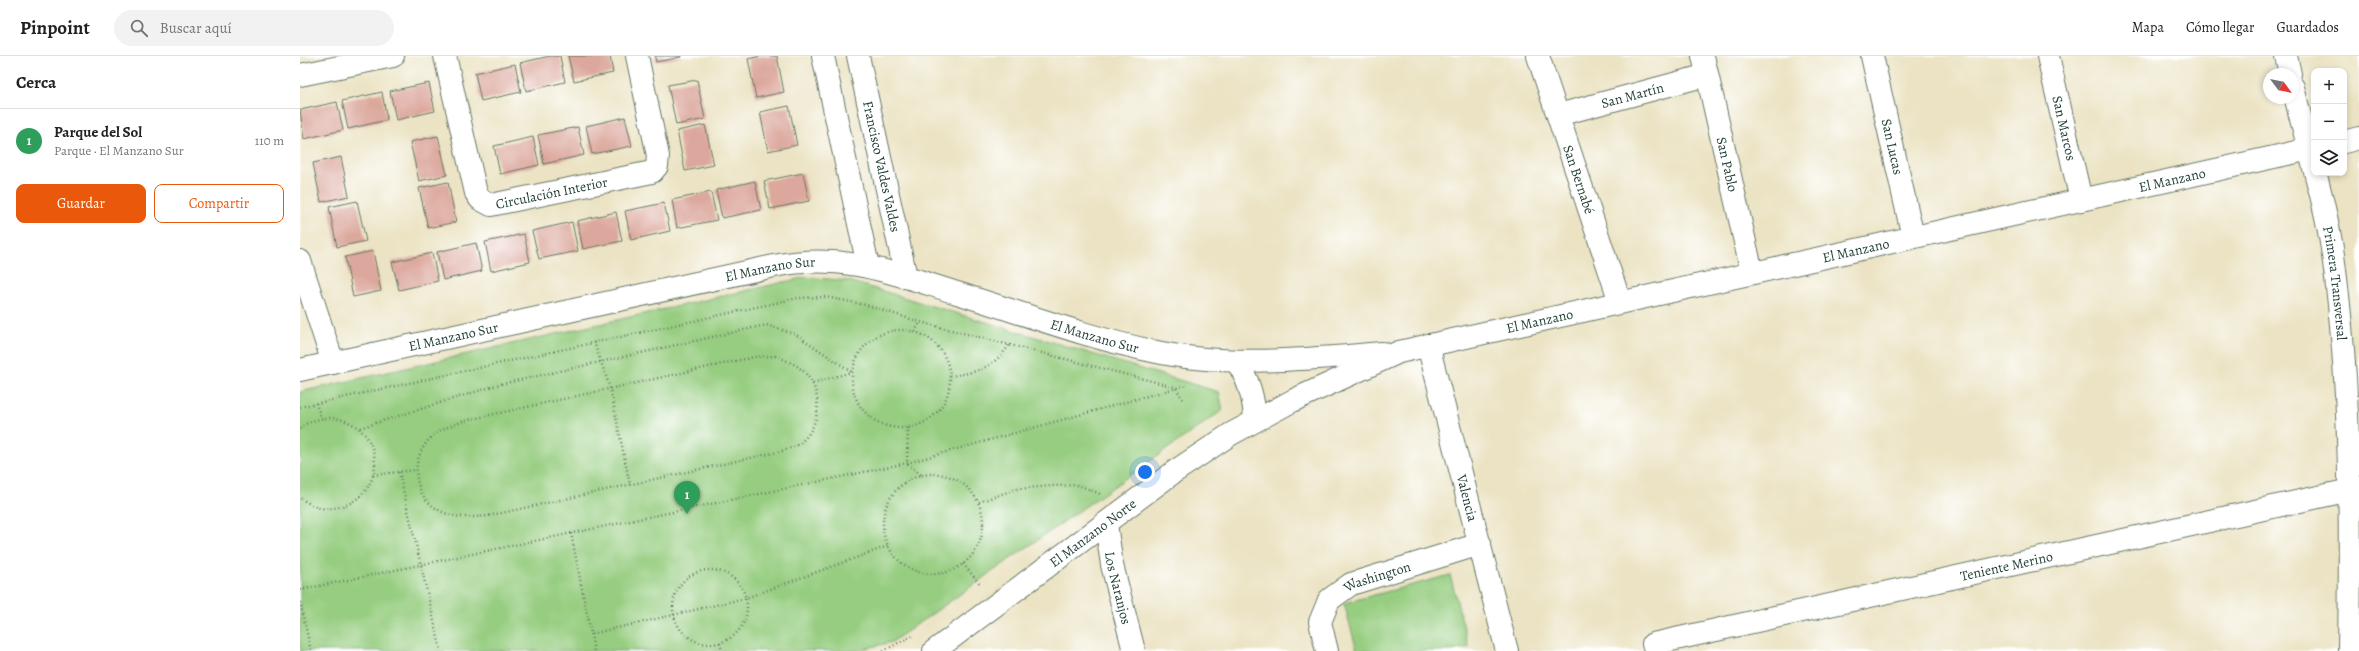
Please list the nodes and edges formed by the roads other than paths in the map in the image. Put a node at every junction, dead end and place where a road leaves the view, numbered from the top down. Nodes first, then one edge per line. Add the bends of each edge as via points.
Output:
1 (393, 56) edge
2 (445, 56) edge
3 (636, 56) edge
4 (823, 56) edge
5 (858, 56) edge
6 (1538, 56) edge
7 (1872, 56) edge
8 (2048, 56) edge
9 (2286, 56) edge
10 (1705, 66) edge
11 (2289, 68) edge
12 (300, 75) edge
13 (2298, 104) edge
14 (1558, 115) junction
15 (2359, 138) edge
16 (2347, 141) edge
17 (2311, 149) edge
18 (2317, 176) edge
19 (2081, 200) junction
20 (1913, 237) junction
21 (300, 261) edge
22 (868, 266) junction
23 (1752, 273) junction
24 (906, 277) junction
25 (1620, 302) junction
26 (1428, 345) junction
27 (1399, 352) junction
28 (1237, 362) junction
29 (333, 363) junction
30 (300, 370) edge
31 (1255, 420) junction
32 (2355, 489) edge
33 (1114, 518) junction
34 (1480, 544) junction
35 (1653, 644) dead end
36 (934, 651) edge
37 (1134, 651) edge
38 (1327, 651) edge
39 (1507, 651) edge
40 (2349, 651) edge

1 - 12 street
2 - 3 street, Circulación Interior via 476,193 480,199 491,205 652,172 657,166 658,156
4 - 22 street
5 - 24 street, Francisco Valdes Valdes
6 - 14 street, San Bernabé
7 - 20 street, San Lucas
8 - 19 street, San Marcos
9 - 11 street
10 - 14 street, San Martín
10 - 23 street, San Pablo
13 - 17 street, Primera Transversal
14 - 25 street, San Bernabé
15 - 16 street
17 - 19 street, El Manzano
18 - 32 street, Primera Transversal via 2332,254
19 - 20 street, El Manzano
20 - 23 street, El Manzano
21 - 29 street
22 - 24 street, El Manzano Sur
22 - 29 street, El Manzano Sur via 845,261 798,261
23 - 25 street, El Manzano
24 - 28 street, El Manzano Sur via 1117,342 1153,351
25 - 26 street, El Manzano
26 - 27 street, El Manzano
26 - 34 street, Valencia
27 - 28 street, El Manzano
27 - 31 street, El Manzano
28 - 31 street via 1250,386
29 - 30 street, El Manzano Sur
31 - 33 street, El Manzano Norte via 1174,472
32 - 35 street, Teniente Merino
32 - 40 street, Primera Transversal
33 - 36 street, El Manzano Norte via 996,602
33 - 37 street, Los Naranjos via 1112,565
34 - 38 street, Washington via 1351,584 1329,600 1320,622
34 - 39 street, Valencia

